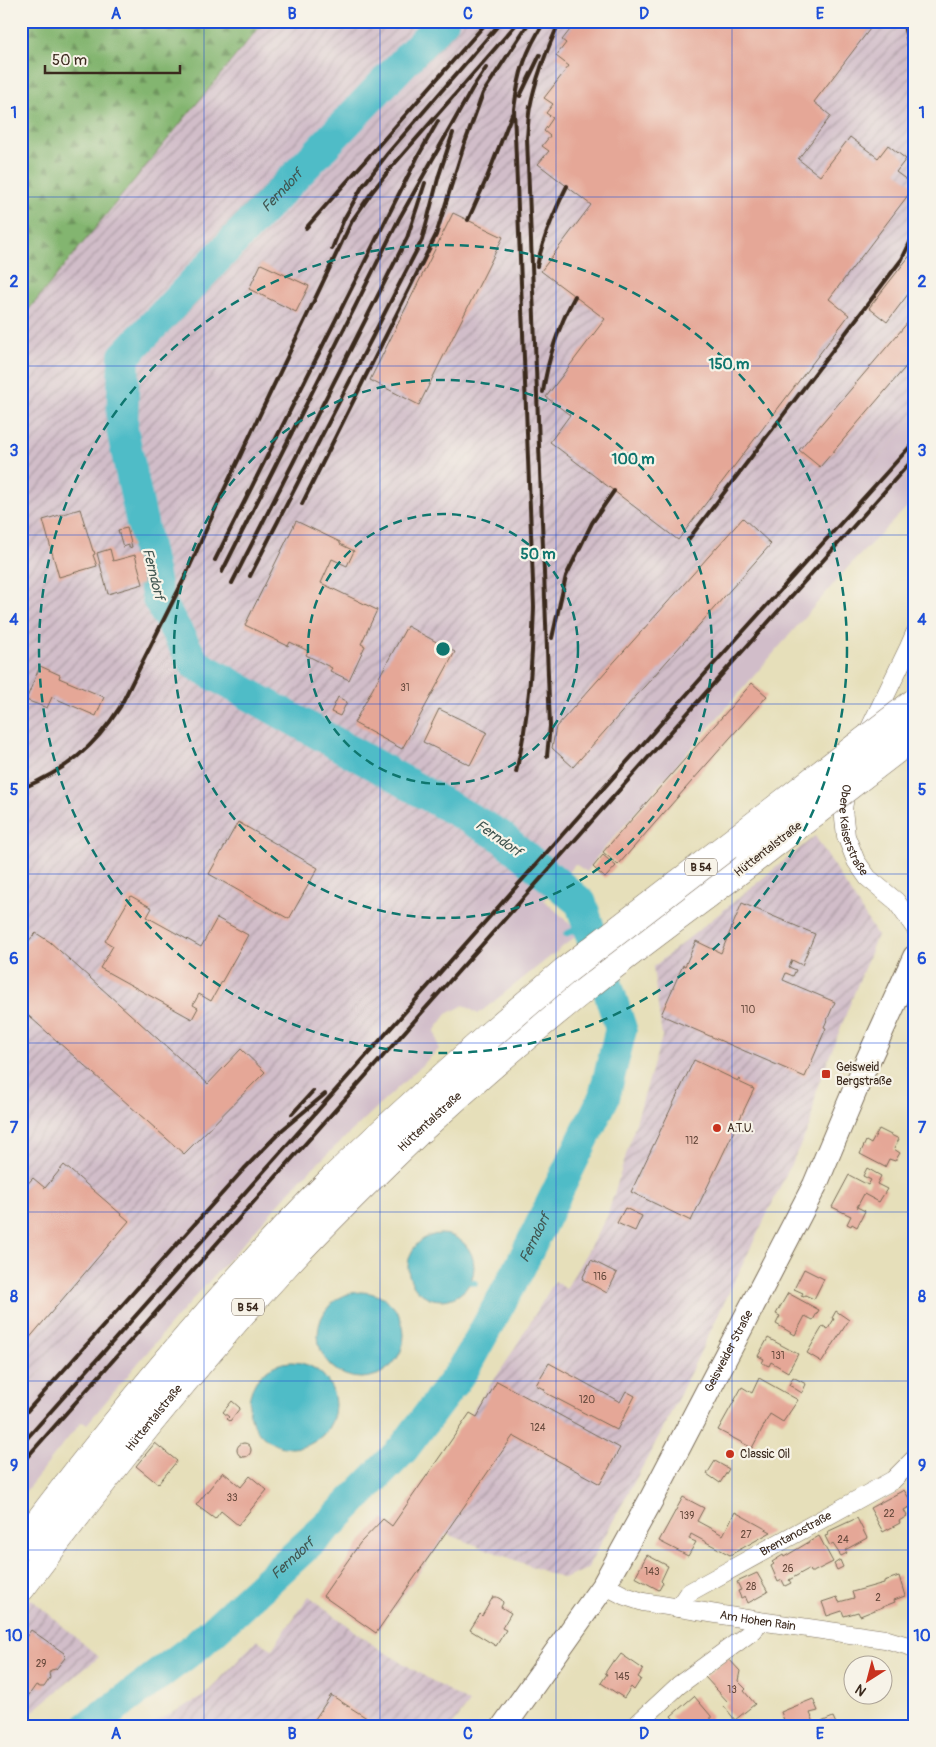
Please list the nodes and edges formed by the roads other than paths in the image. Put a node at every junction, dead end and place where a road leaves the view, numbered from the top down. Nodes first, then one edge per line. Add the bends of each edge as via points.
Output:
1 (915, 633) edge
2 (915, 702) edge
3 (915, 735) edge
4 (915, 928) edge
5 (915, 957) edge
6 (497, 1045) junction
7 (915, 1458) edge
8 (21, 1545) edge
9 (604, 1585) junction
10 (21, 1588) edge
11 (678, 1608) junction
12 (758, 1621) junction
13 (915, 1648) edge
14 (504, 1726) edge
15 (635, 1726) edge

1 - 4 street, Obere Kaiserstraße via 848,778 843,809 846,836 856,861 868,878 896,901
2 - 6 highway, Hüttentalstraße / B 54, bridge via 566,970
3 - 6 highway, Hüttentalstraße / B 54, bridge via 581,991
5 - 9 main road, Geisweider Straße via 802,1211
6 - 8 highway, Hüttentalstraße / B 54 via 408,1108 269,1247 126,1410
6 - 10 highway, Hüttentalstraße / B 54 via 420,1130 287,1263 211,1349 93,1493
7 - 11 street, Brentanostraße via 893,1480 688,1593
9 - 11 street, Am Hohen Rain via 643,1602
9 - 14 main road, Geisweider Straße
11 - 12 street, Am Hohen Rain
12 - 13 street, Am Hohen Rain via 885,1638
12 - 15 street via 754,1630 679,1685

